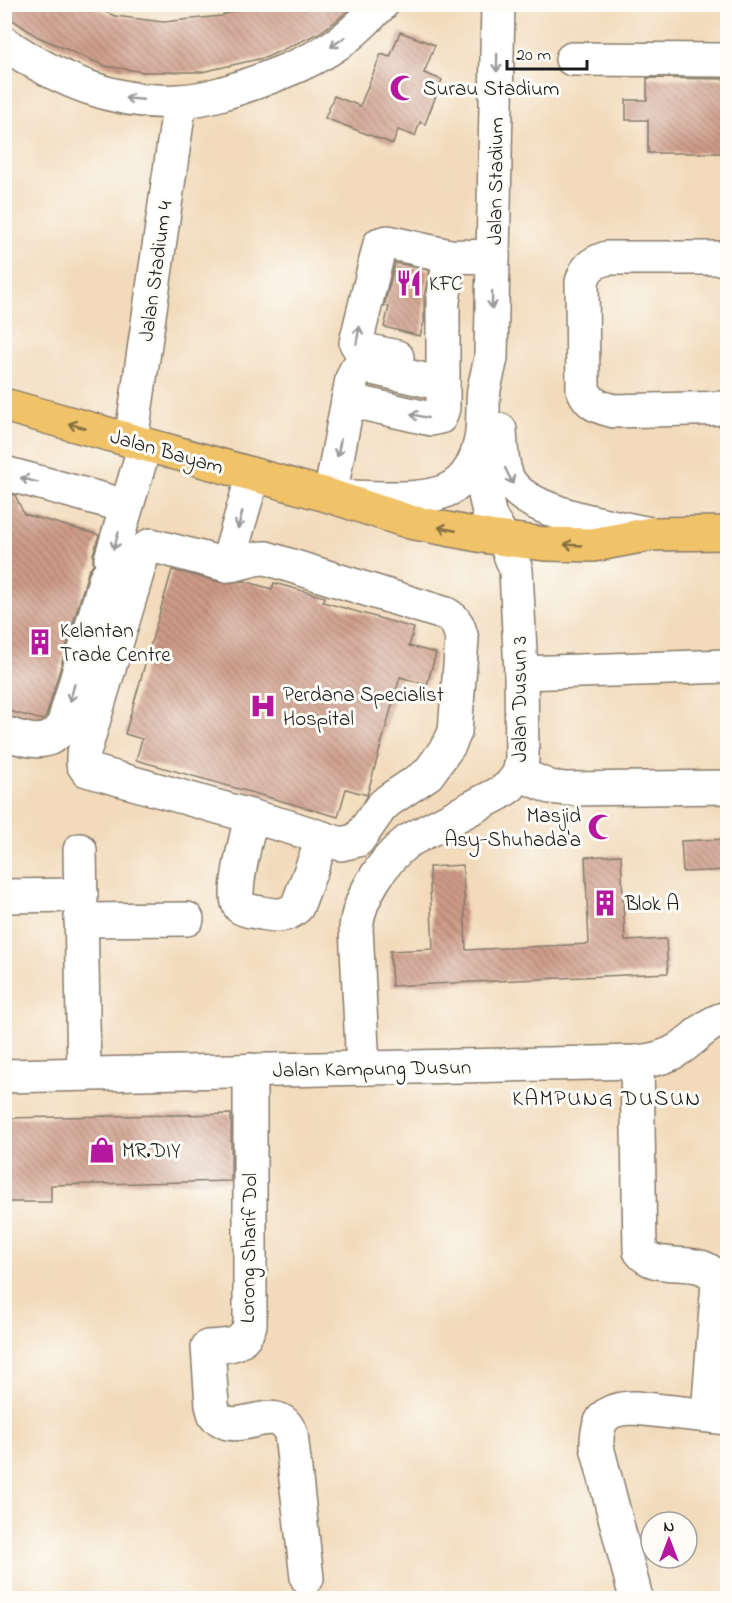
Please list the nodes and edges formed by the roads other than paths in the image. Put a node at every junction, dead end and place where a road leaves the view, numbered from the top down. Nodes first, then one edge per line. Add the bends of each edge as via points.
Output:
1 (382, 4) edge
2 (498, 4) edge
3 (4, 43) edge
4 (572, 59) dead end
5 (728, 60) edge
6 (180, 101) junction
7 (450, 256) junction
8 (493, 256) junction
9 (728, 258) edge
10 (491, 358) junction
11 (443, 376) junction
12 (4, 405) edge
13 (728, 408) edge
14 (482, 437) junction
15 (138, 443) junction
16 (4, 473) edge
17 (253, 475) junction
18 (330, 496) junction
19 (126, 506) junction
20 (728, 533) edge
21 (651, 534) junction
22 (504, 539) junction
23 (227, 565) junction
24 (728, 666) edge
25 (522, 673) junction
26 (4, 733) edge
27 (519, 774) junction
28 (728, 787) edge
29 (251, 817) junction
30 (332, 841) junction
31 (80, 850) dead end
32 (373, 884) junction
33 (4, 896) edge
34 (81, 907) junction
35 (187, 919) dead end
36 (728, 1018) edge
37 (637, 1062) junction
38 (363, 1068) junction
39 (249, 1070) junction
40 (84, 1074) junction
41 (4, 1076) edge
42 (718, 1416) edge
43 (307, 1578) dead end
44 (636, 1599) edge

1 -> 6 street via 338,43 287,71 229,92
2 -> 8 street, Jalan Stadium
6 -> 3 street via 127,99 75,84
4 - 5 street
6 - 15 street, Jalan Stadium 4
7 - 8 street
7 - 11 street via 443,292
11 -> 7 street via 360,349 356,343 381,242
8 -> 10 street, Jalan Stadium
9 - 13 street via 607,258 586,270 582,282 583,389 587,400 614,411
10 - 14 street, Jalan Bayam via 484,388
10 -> 21 street, Jalan Bayam via 500,390 502,459 508,478 519,493 564,514
11 -> 18 street via 442,414 436,419 348,400
15 -> 12 main road, Jalan Bayam
14 - 18 street, Jalan Bayam via 473,466 449,491 411,499
14 - 22 street, Jalan Dusun 3 via 484,490 490,517
15 - 17 main road, Jalan Bayam
15 - 19 street, Jalan Stadium 4
19 -> 16 street
17 - 18 main road, Jalan Bayam
17 -> 23 street
22 -> 18 main road, Jalan Bayam via 410,522
19 -> 26 street, Jalan Stadium 4 via 63,726 50,739 38,741
20 - 21 main road, Jalan Bayam
21 -> 22 main road, Jalan Bayam via 593,545
22 - 25 street, Jalan Dusun 3 via 516,570
23 - 29 street via 151,545 144,550 83,764 87,770
23 - 30 street via 266,558 446,614 459,627 462,639 455,732 449,746 428,774 381,807 358,840
24 - 25 street
25 - 27 street, Jalan Dusun 3 via 523,750
27 - 28 street via 566,789
27 - 32 street, Jalan Dusun 3 via 500,794 401,846 385,862
29 - 30 street
29 - 30 street via 236,889 242,909 277,916 293,911
30 - 32 street
31 - 34 street
32 - 38 street, Jalan Dusun 3 via 361,903 356,928
33 - 34 street
34 - 35 street
34 - 40 street
36 - 37 street, Jalan Kampung Dusun via 707,1027 678,1050 659,1059
37 - 38 street, Jalan Kampung Dusun
37 - 42 street via 640,1251 650,1261 700,1267 715,1275 719,1290
38 - 39 street, Jalan Kampung Dusun
39 - 40 street, Jalan Kampung Dusun
39 - 43 street, Lorong Sharif Dol via 250,1325 246,1338 234,1344 208,1347 212,1405 215,1416 229,1423 272,1418 288,1426
40 - 41 street, Jalan Kampung Dusun
42 - 44 street via 621,1408 609,1412 600,1424 597,1447

